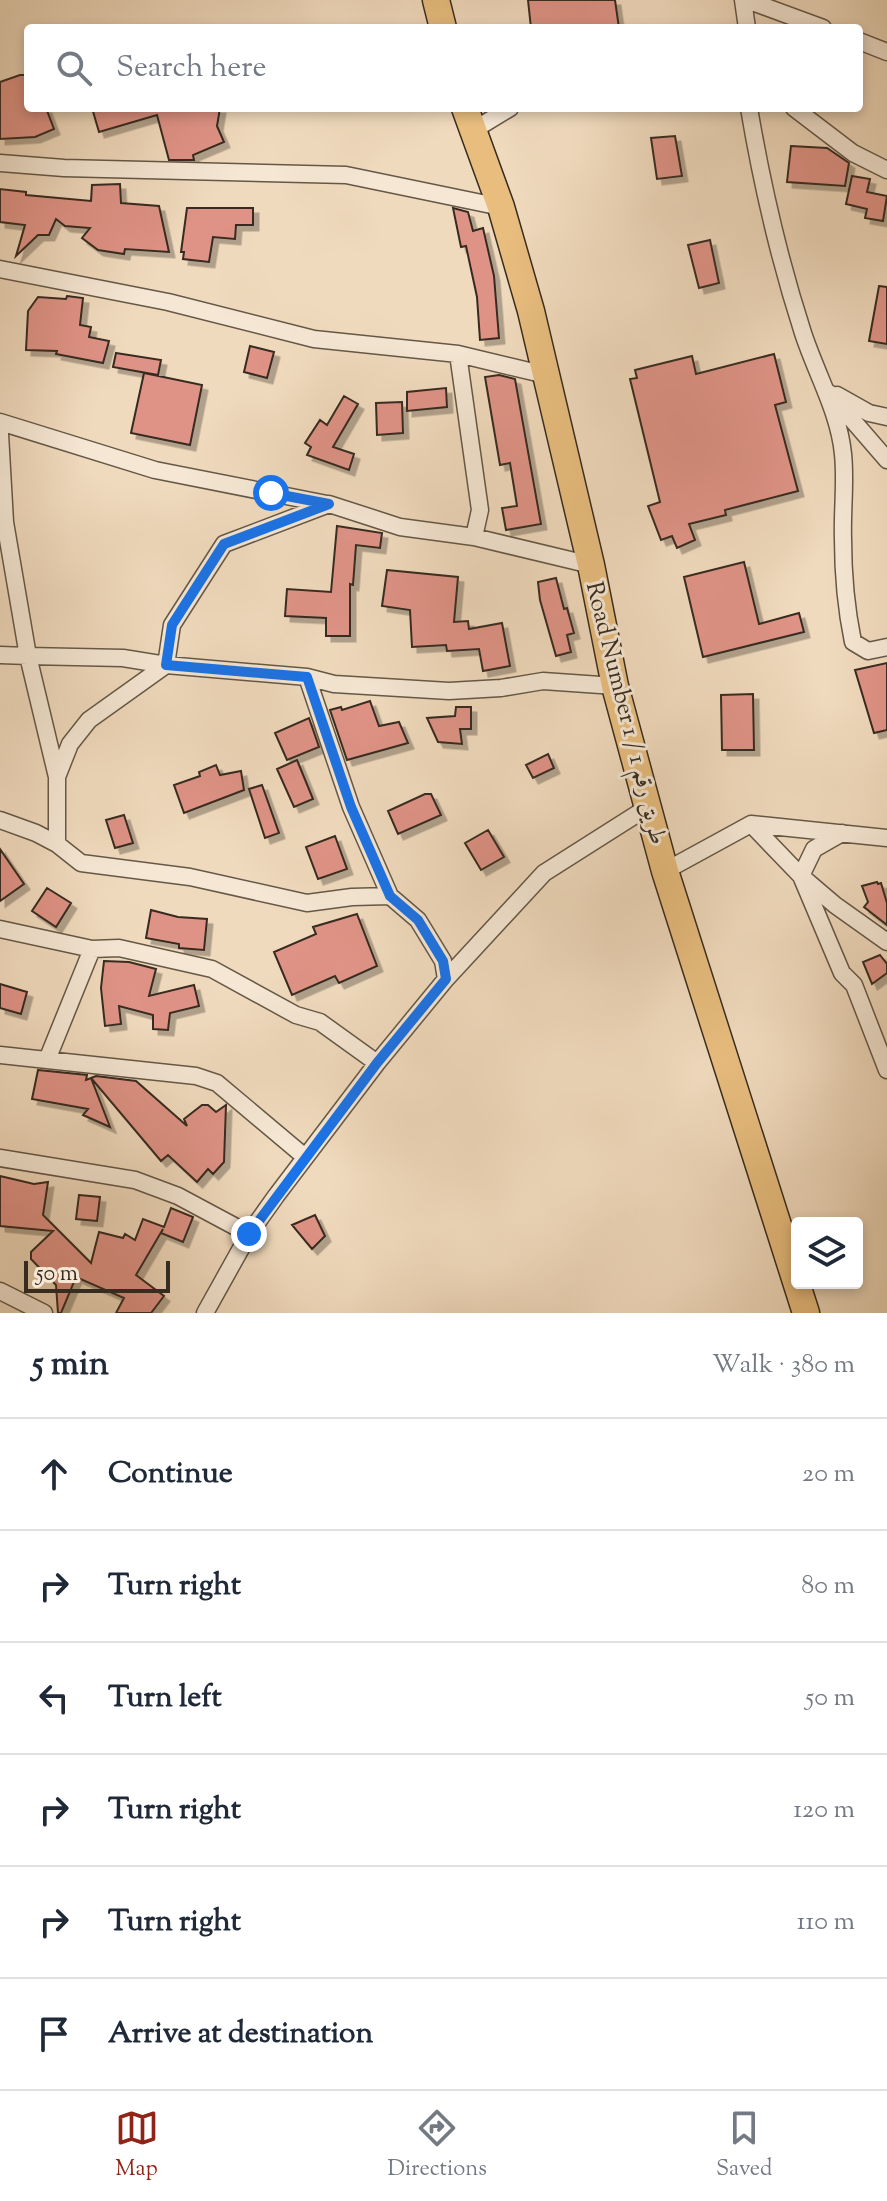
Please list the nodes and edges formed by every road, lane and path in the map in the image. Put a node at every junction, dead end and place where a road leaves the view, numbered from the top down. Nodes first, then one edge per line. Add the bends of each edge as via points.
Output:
1 (436, 0) edge
2 (745, 0) edge
3 (442, 24) edge
4 (747, 24) edge
5 (812, 24) edge
6 (863, 43) edge
7 (887, 52) edge
8 (495, 112) edge
9 (750, 112) edge
10 (799, 112) edge
11 (469, 119) edge
12 (0, 163) edge
13 (887, 170) edge
14 (501, 207) junction
15 (0, 269) edge
16 (458, 354) junction
17 (546, 375) junction
18 (825, 388) junction
19 (887, 417) edge
20 (0, 422) edge
21 (0, 434) edge
22 (887, 460) edge
23 (329, 504) junction
24 (3, 522) edge
25 (474, 537) junction
26 (591, 565) junction
27 (887, 647) edge
28 (0, 655) edge
29 (28, 656) junction
30 (166, 665) junction
31 (307, 677) junction
32 (615, 686) junction
33 (57, 777) junction
34 (648, 807) junction
35 (0, 820) edge
36 (751, 824) junction
37 (842, 833) junction
38 (887, 838) edge
39 (57, 844) junction
40 (665, 871) junction
41 (801, 876) junction
42 (390, 896) junction
43 (0, 929) edge
44 (887, 942) edge
45 (92, 949) junction
46 (446, 979) junction
47 (0, 1055) edge
48 (47, 1060) junction
49 (377, 1063) junction
50 (887, 1070) edge
51 (305, 1157) junction
52 (0, 1158) edge
53 (249, 1234) junction
54 (0, 1291) edge
55 (44, 1313) edge
56 (205, 1313) edge
57 (806, 1313) edge

1 - 3 highway
2 - 4 street
2 - 5 street
6 - 7 street
8 - 11 street
9 - 18 street via 782,267
10 - 13 street via 853,153
11 - 14 highway, Road Number 1 / طريق رقم 1
12 - 14 street via 346,175
14 - 17 highway, Road Number 1 / طريق رقم 1
15 - 16 street via 168,302 314,339
16 - 17 street
16 - 25 street via 480,510
17 - 26 highway, Road Number 1 / طريق رقم 1
18 - 19 street via 869,413
18 - 22 street
18 - 27 street via 843,453 845,592 853,642 868,651
20 - 23 street via 155,470
21 - 24 street
23 - 25 street via 400,527
23 - 30 street via 224,544 172,625
24 - 29 street
25 - 26 street
26 - 32 highway, Road Number 1 / طريق رقم 1
28 - 29 street
29 - 30 street via 123,658
29 - 33 street
30 - 31 street
30 - 33 street via 89,720 70,744
31 - 32 street via 334,684 449,691 543,681
31 - 42 street via 351,807
32 - 34 highway, Road Number 1 / طريق رقم 1
33 - 39 street
34 - 40 highway, Road Number 1 / طريق رقم 1
34 - 46 street via 544,873
35 - 39 street
36 - 37 street
36 - 40 street
36 - 41 street
37 - 38 street
37 - 41 street via 814,849
39 - 42 street via 81,863 201,879 307,903
40 - 57 highway, Road Number 1 / طريق رقم 1
41 - 44 street
41 - 50 street via 842,973 854,985
42 - 46 street via 418,920 443,961
43 - 45 street
45 - 48 street
45 - 49 street via 119,948 212,969 296,1015 320,1022
46 - 49 street
47 - 48 street
48 - 51 street via 196,1076 217,1083
49 - 51 street
51 - 53 street
52 - 53 street via 135,1180
53 - 56 street
54 - 55 street

